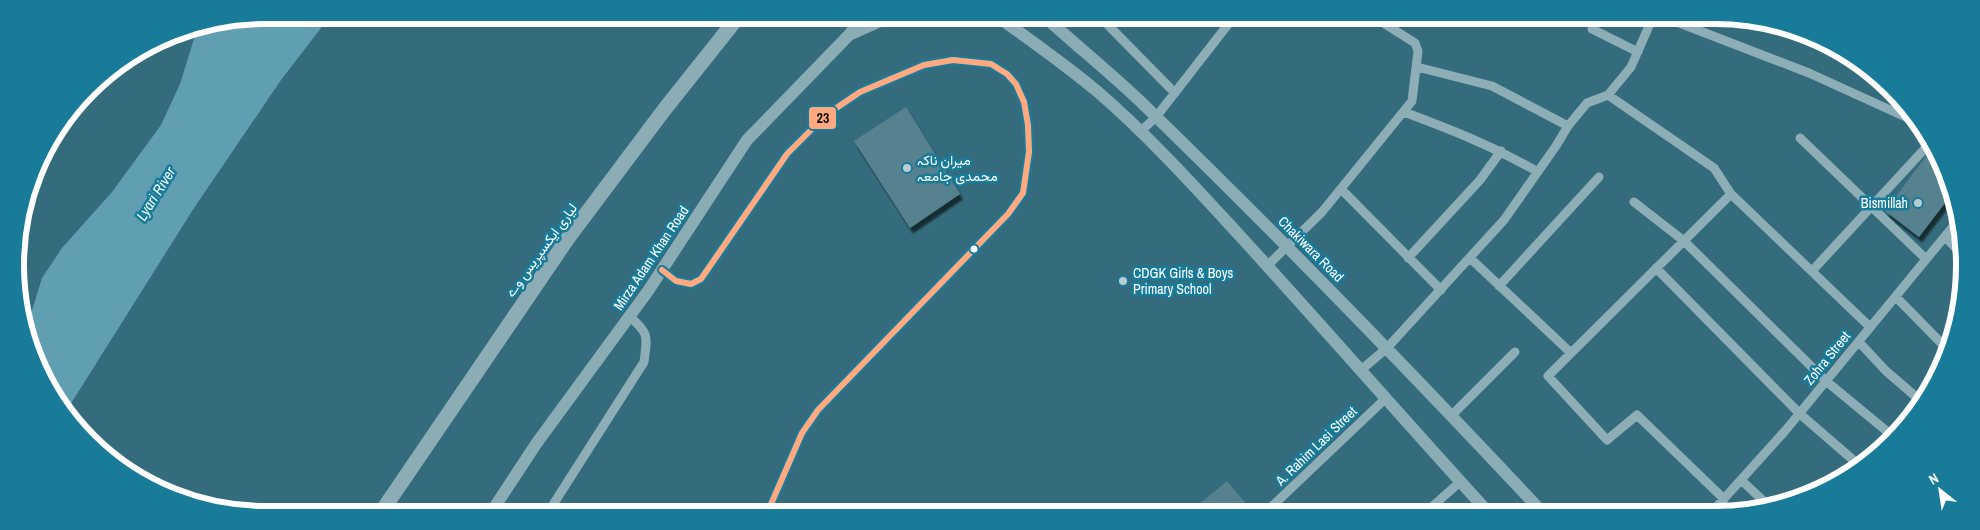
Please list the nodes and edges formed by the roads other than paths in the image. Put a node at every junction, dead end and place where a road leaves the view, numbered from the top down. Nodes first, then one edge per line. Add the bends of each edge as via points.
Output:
1 (732, 24) edge
2 (858, 24) edge
3 (874, 24) edge
4 (1008, 24) edge
5 (1052, 24) edge
6 (1107, 24) edge
7 (1229, 24) edge
8 (1386, 24) edge
9 (1650, 24) edge
10 (1680, 24) edge
11 (1592, 29) dead end
12 (849, 36) junction
13 (1638, 52) junction
14 (1417, 67) junction
15 (1175, 93) junction
16 (1608, 95) junction
17 (1404, 112) junction
18 (1156, 117) junction
19 (1905, 117) edge
20 (1568, 126) junction
21 (1141, 132) junction
22 (1800, 138) dead end
23 (1926, 148) edge
24 (1502, 151) junction
25 (1538, 172) junction
26 (1599, 177) dead end
27 (1341, 190) junction
28 (1731, 194) junction
29 (1634, 202) dead end
30 (1872, 207) junction
31 (1953, 226) edge
32 (1944, 237) junction
33 (1684, 241) junction
34 (1287, 245) junction
35 (1956, 248) edge
36 (1408, 258) junction
37 (1470, 258) junction
38 (1926, 259) junction
39 (1267, 266) junction
40 (1656, 268) junction
41 (662, 270) junction
42 (1812, 271) junction
43 (1499, 286) junction
44 (1441, 290) junction
45 (1896, 296) junction
46 (630, 317) junction
47 (1870, 327) junction
48 (1859, 342) junction
49 (1943, 344) edge
50 (1387, 348) junction
51 (1515, 352) dead end
52 (1571, 353) junction
53 (1361, 370) junction
54 (1826, 381) junction
55 (1917, 398) edge
56 (1385, 399) junction
57 (1800, 414) junction
58 (1452, 415) junction
59 (1889, 433) edge
60 (1855, 461) edge
61 (1741, 480) junction
62 (1460, 482) junction
63 (1724, 499) junction
64 (1764, 501) edge
65 (385, 506) edge
66 (495, 506) edge
67 (553, 506) edge
68 (770, 506) edge
69 (1272, 506) edge
70 (1433, 506) edge
71 (1482, 506) edge
72 (1537, 506) edge
73 (1718, 506) edge

1 - 65 highway, لیاری ایکسپریس وے via 568,238
2 - 12 main road, Mirza Adam Khan Road
3 - 12 main road, Mirza Adam Khan Road
4 - 21 main road via 1099,93
5 - 18 main road, Chakiwara Road
6 - 15 street
7 - 15 street
8 - 14 street via 1415,43
9 - 13 street
10 - 19 street via 1809,73
11 - 13 street
12 - 41 main road, Mirza Adam Khan Road via 747,140
13 - 16 street
14 - 17 street via 1412,101
14 - 20 street via 1492,86
15 - 18 street
16 - 20 street via 1587,103
16 - 28 street via 1714,168
17 - 24 street
17 - 27 street
18 - 21 street
18 - 34 main road, Chakiwara Road
20 - 25 street
21 - 39 main road
22 - 30 street
23 - 30 street
24 - 25 street
24 - 36 street via 1480,180
25 - 37 street via 1504,220
26 - 43 street
27 - 34 street
27 - 36 street
28 - 33 street
28 - 42 street
29 - 33 street
30 - 38 street
30 - 42 street
31 - 32 street, Zohra Street
32 - 35 street
32 - 38 street, Zohra Street
33 - 40 street
33 - 54 street
34 - 39 street
34 - 50 main road, Chakiwara Road
36 - 44 street
37 - 43 street
37 - 44 street
38 - 45 street, Zohra Street
39 - 53 main road
40 - 52 street
40 - 57 street
41 - 46 main road, Mirza Adam Khan Road
41 - 68 street via 676,282 690,284 701,278 787,154 826,115 860,92 916,68 953,60 991,64 1016,84 1024,102 1028,125 1029,152 1023,193 1008,214 818,410 802,433
42 - 47 street
43 - 52 street
44 - 50 street
45 - 47 street, Zohra Street
45 - 49 street
46 - 66 main road, Mirza Adam Khan Road via 536,444
46 - 67 street via 644,329 647,342 644,362
47 - 48 street, Zohra Street
48 - 54 street, Zohra Street
48 - 55 street
50 - 53 street
50 - 58 main road, Chakiwara Road
51 - 58 street
52 - 63 street via 1548,376 1607,440 1637,415
53 - 56 main road
54 - 57 street, Zohra Street
54 - 59 street
56 - 62 main road
56 - 69 street, A. Rahim Lasi Street
57 - 60 street
57 - 61 street, Zohra Street
58 - 72 main road, Chakiwara Road
61 - 63 street, Zohra Street
61 - 64 street
62 - 70 street
62 - 71 main road
63 - 73 street, Zohra Street

